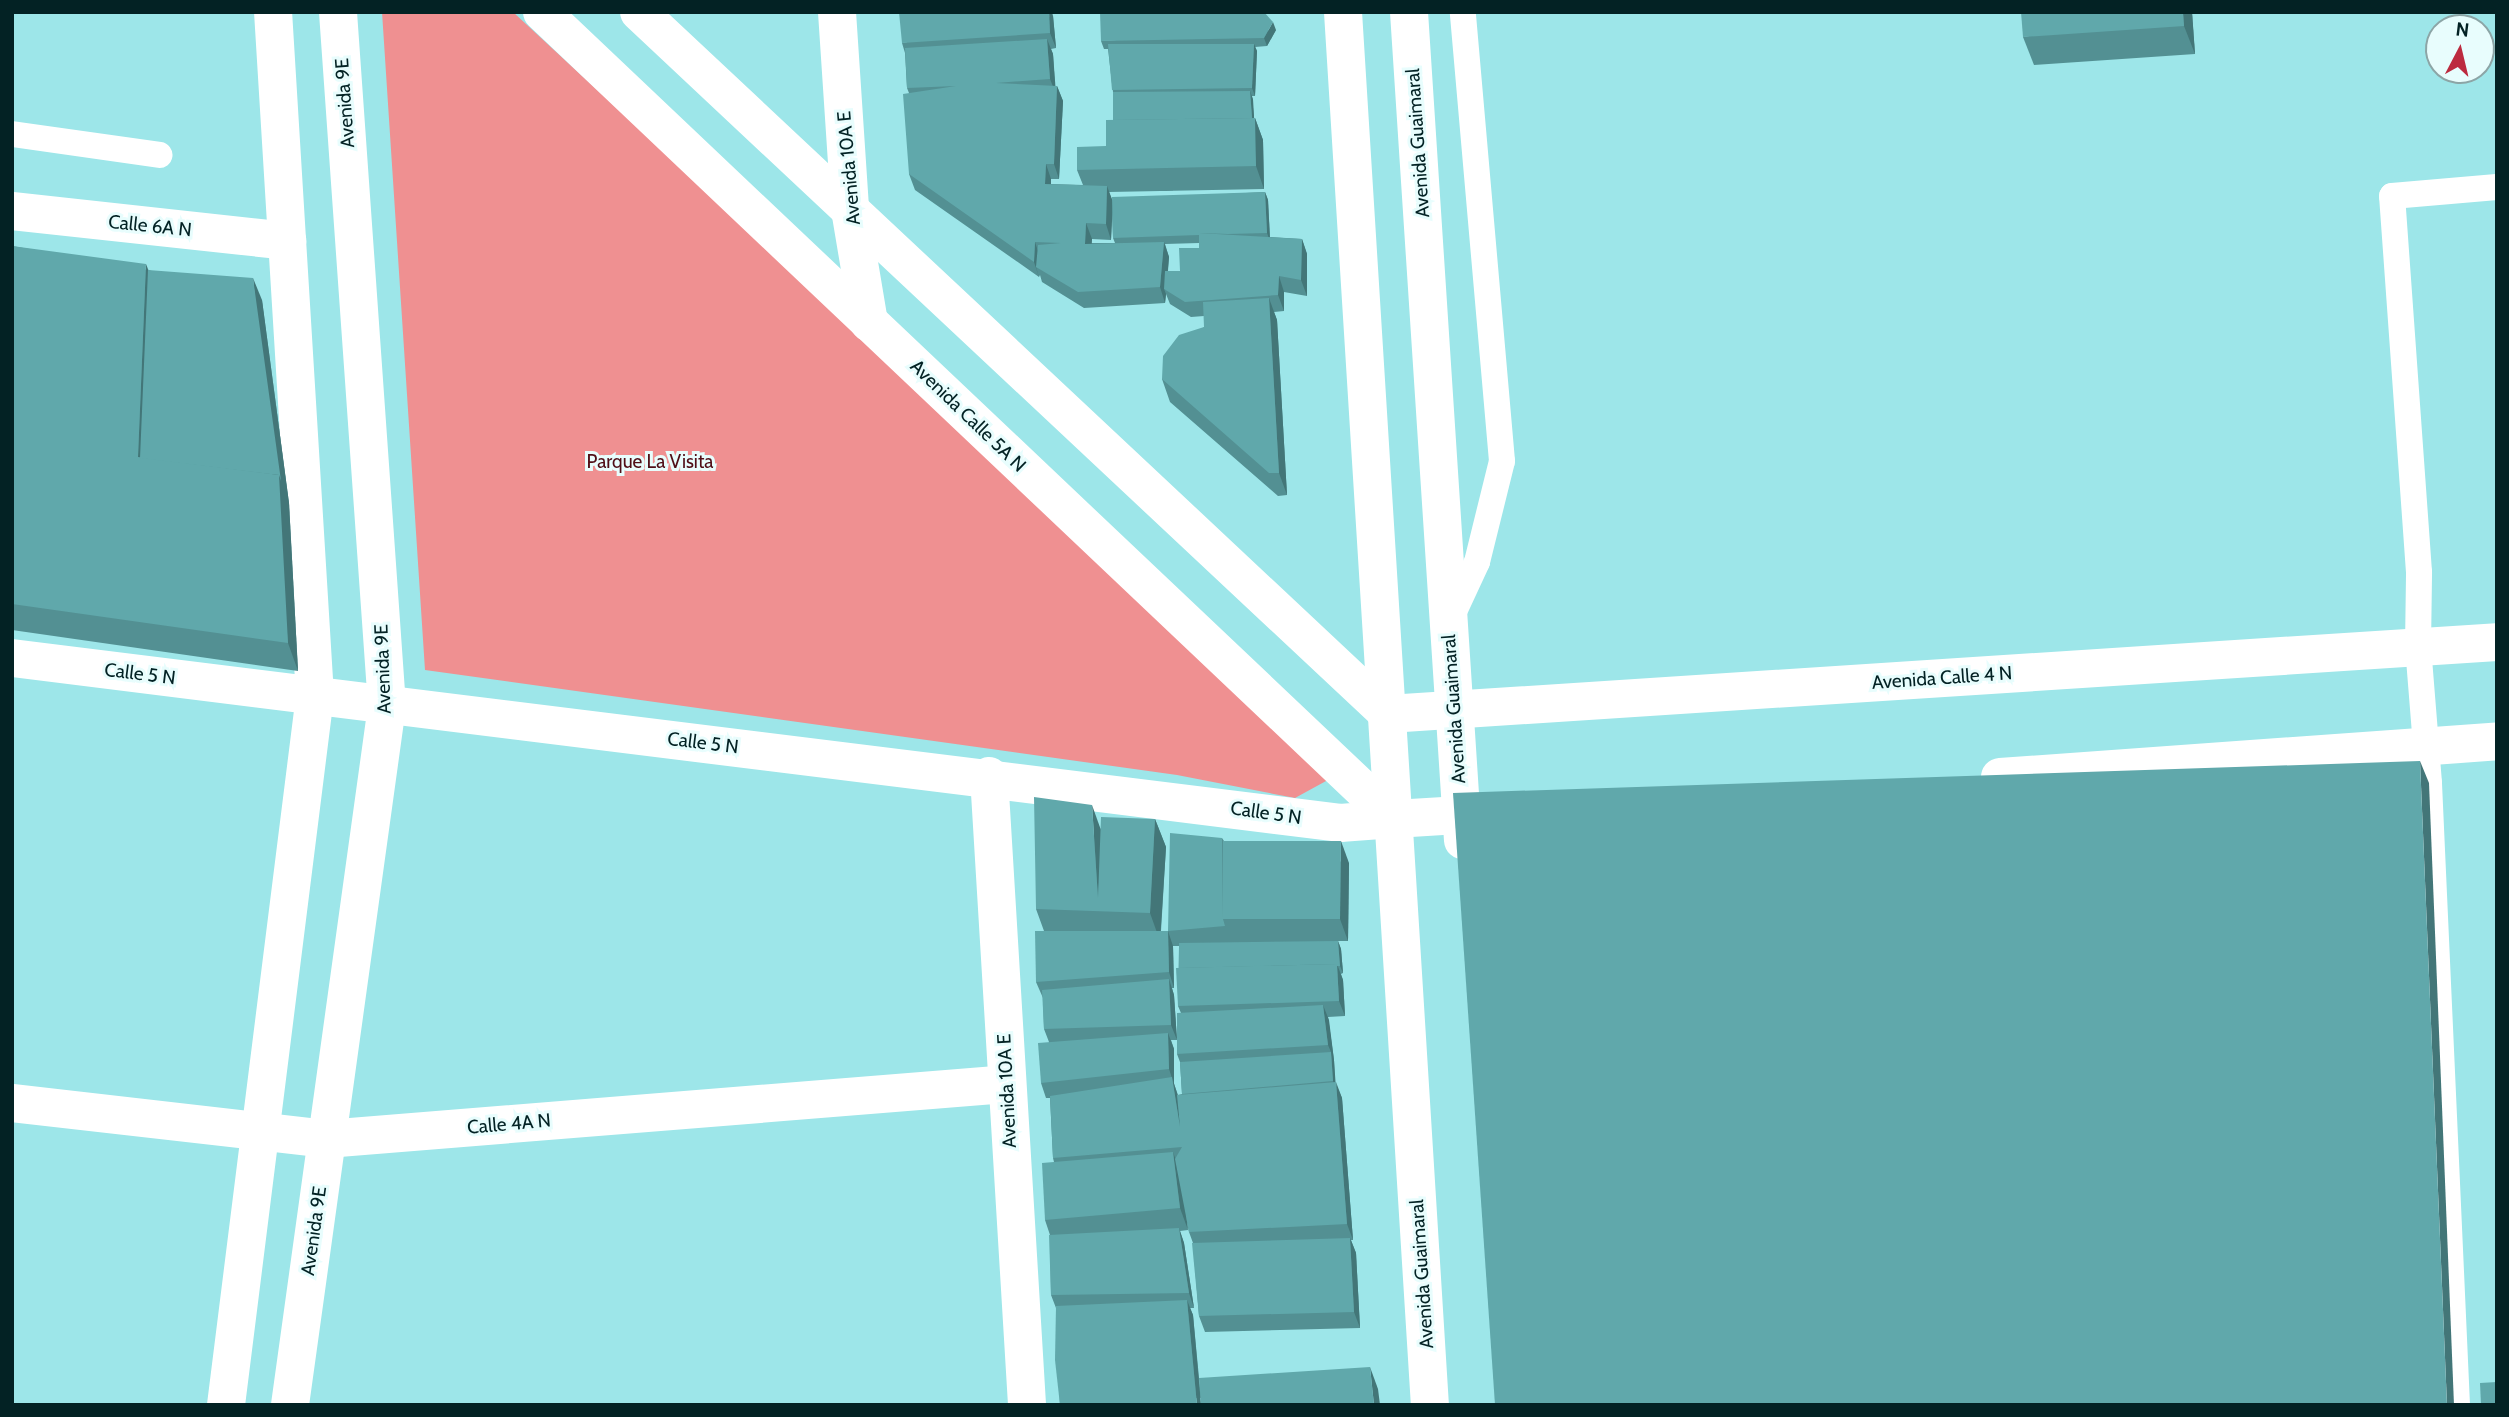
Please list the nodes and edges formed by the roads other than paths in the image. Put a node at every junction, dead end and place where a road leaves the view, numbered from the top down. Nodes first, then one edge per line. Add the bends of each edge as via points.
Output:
1 (273, 12) edge
2 (338, 12) edge
3 (542, 12) edge
4 (639, 12) edge
5 (837, 12) edge
6 (1343, 12) edge
7 (1409, 12) edge
8 (1463, 12) edge
9 (12, 134) edge
10 (160, 156) dead end
11 (2497, 187) edge
12 (850, 209) junction
13 (12, 211) edge
14 (287, 241) junction
15 (869, 322) junction
16 (1448, 623) junction
17 (2497, 642) edge
18 (2418, 647) junction
19 (12, 658) edge
20 (315, 696) junction
21 (387, 706) junction
22 (1455, 709) junction
23 (1388, 714) junction
24 (2497, 741) edge
25 (2426, 746) junction
26 (989, 776) junction
27 (1957, 780) edge
28 (1544, 809) edge
29 (1461, 815) junction
30 (1394, 819) junction
31 (1465, 870) edge
32 (1006, 1084) junction
33 (12, 1103) edge
34 (259, 1131) junction
35 (326, 1139) junction
36 (226, 1405) edge
37 (290, 1405) edge
38 (1027, 1405) edge
39 (1430, 1405) edge
40 (2457, 1405) edge

1 - 14 street
2 - 21 street, Avenida 9E
3 - 15 street, Avenida Calle 5A N
4 - 12 street
5 - 12 street, Avenida 10A E
6 - 23 street, Avenida Guaimaral
7 - 16 street, Avenida Guaimaral
8 - 16 lane via 1502,461 1477,562
9 - 10 lane
11 - 18 lane via 2392,196 2419,572
12 - 15 street, Avenida 10A E
12 - 23 street
13 - 14 street, Calle 6A N
14 - 20 street
15 - 30 street, Avenida Calle 5A N
16 - 22 street, Avenida Guaimaral
17 - 18 street, Avenida Calle 4 N
18 - 22 street, Avenida Calle 4 N
18 - 25 lane
19 - 20 street, Calle 5 N
20 - 21 street, Calle 5 N
20 - 34 street
21 - 26 street, Calle 5 N
21 - 35 street, Avenida 9E
22 - 23 street, Avenida Calle 4 N
22 - 29 street, Avenida Guaimaral
23 - 30 street, Avenida Guaimaral
24 - 25 street
25 - 27 street
25 - 40 lane
26 - 30 street, Calle 5 N via 1340,823
26 - 32 street, Avenida 10A E
28 - 29 street
29 - 30 street
29 - 31 street, Avenida Guaimaral
30 - 39 street, Avenida Guaimaral
32 - 35 street, Calle 4A N
32 - 38 street, Avenida 10A E
33 - 34 street, Calle 4A N
34 - 35 street, Calle 4A N
34 - 36 street
35 - 37 street, Avenida 9E

